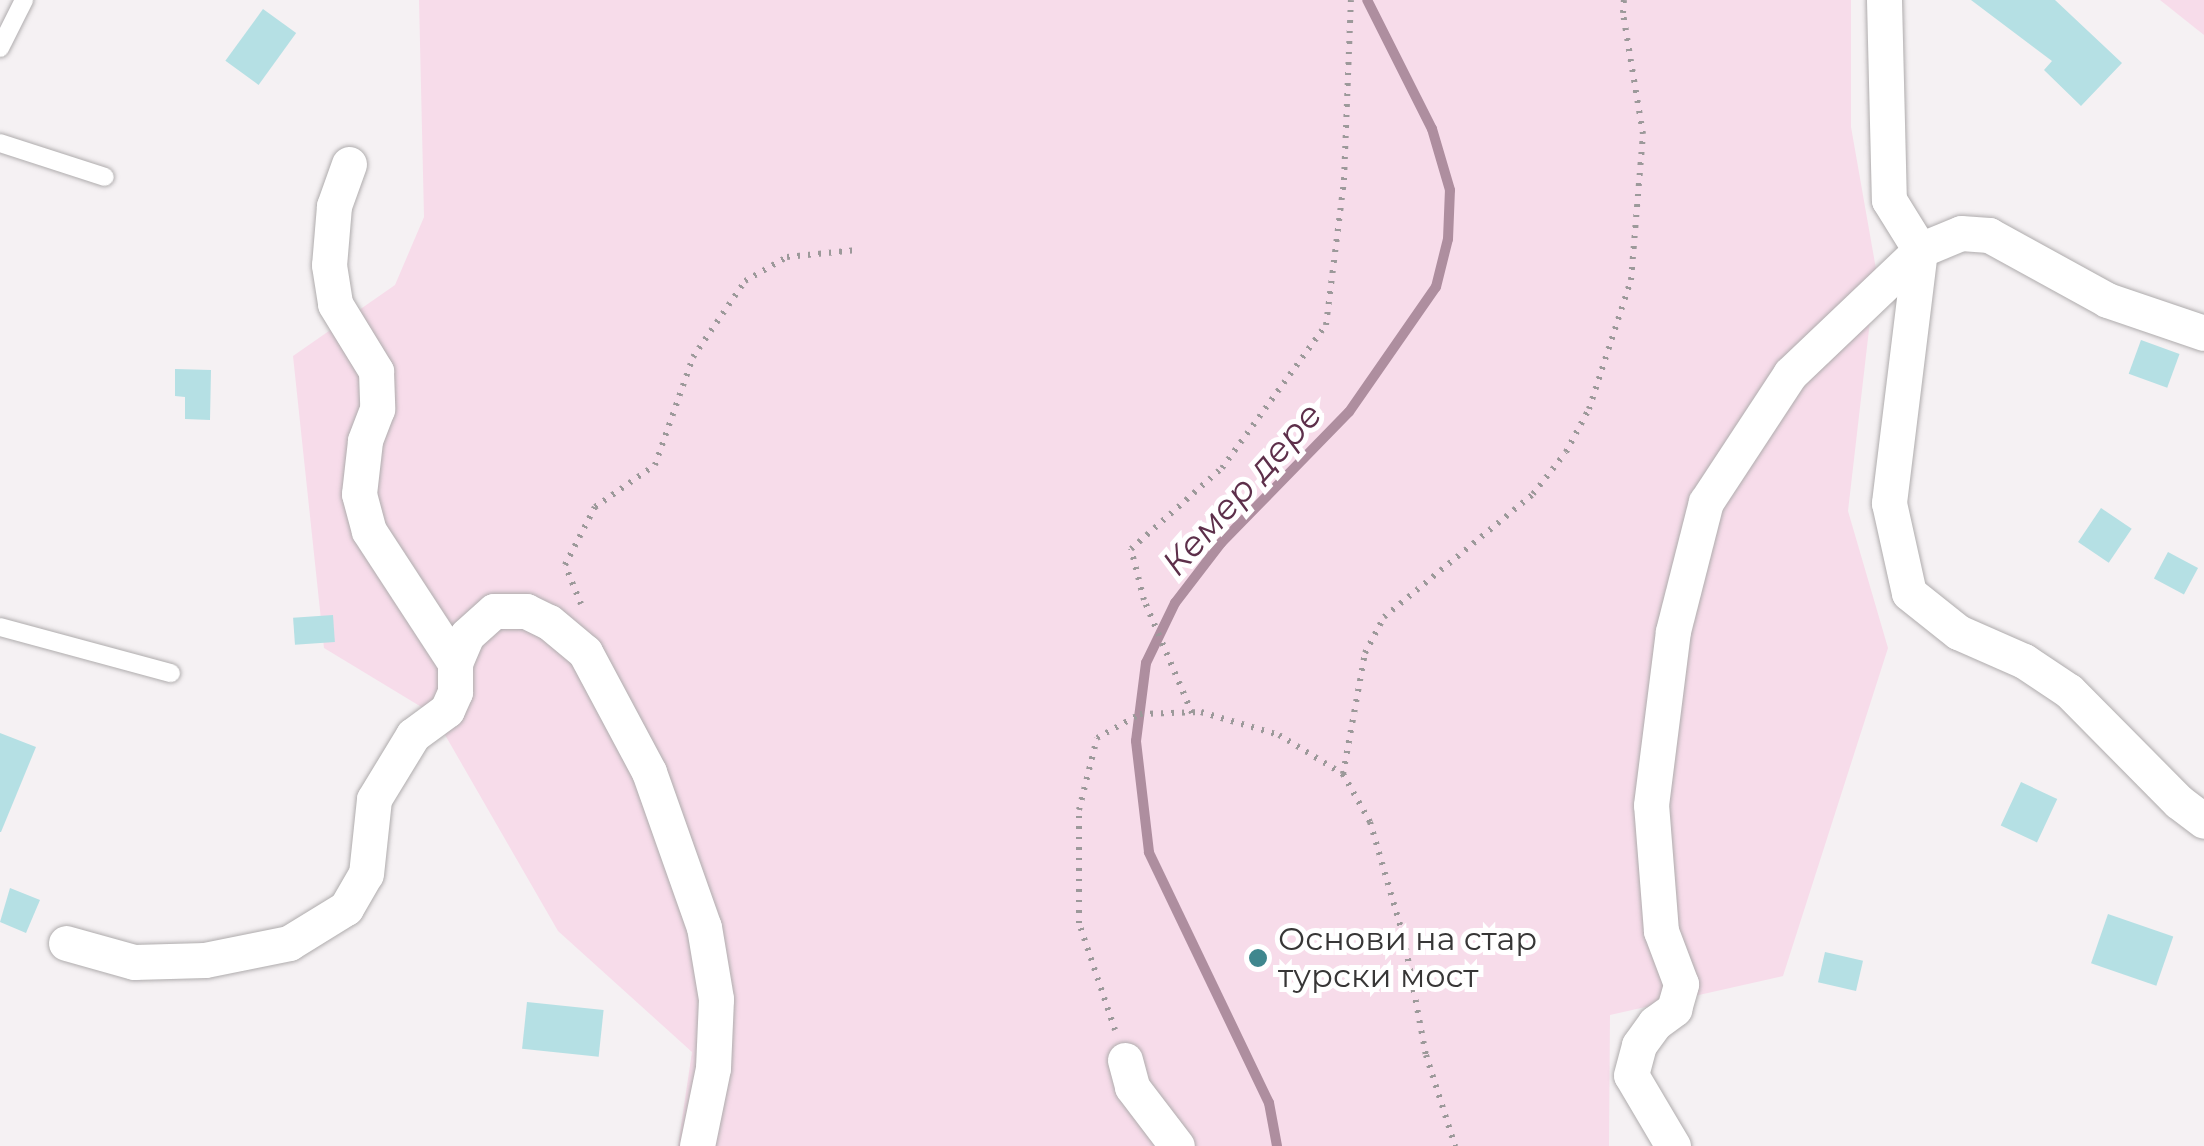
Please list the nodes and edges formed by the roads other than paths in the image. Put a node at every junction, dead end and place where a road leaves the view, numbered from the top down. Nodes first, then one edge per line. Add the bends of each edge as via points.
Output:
1 (24, 0) edge
2 (1884, 0) edge
3 (0, 48) edge
4 (0, 143) edge
5 (349, 164) dead end
6 (105, 178) dead end
7 (1920, 250) junction
8 (2204, 333) edge
9 (0, 627) edge
10 (455, 663) junction
11 (171, 673) dead end
12 (2204, 821) edge
13 (66, 943) dead end
14 (1125, 1060) road end
15 (696, 1146) edge
16 (1177, 1146) edge
17 (1673, 1146) edge

1 - 3 lane
2 - 7 street via 1889,200
4 - 6 lane
5 - 10 street via 334,206 329,265 335,304 376,371 377,409 365,441 359,494 369,531
7 - 8 street via 1961,234 1989,235 2107,300
7 - 12 street via 1889,503 1909,593 1958,632 2024,660 2069,692
7 - 17 street via 1790,374 1706,502 1672,631 1652,805 1661,932 1681,984 1674,1009 1654,1022 1639,1045 1631,1075
9 - 11 lane
10 - 13 street via 455,692 446,710 413,735 374,799 366,874 346,908 289,942 205,960 134,962
10 - 15 street via 467,636 494,612 526,612 549,622 584,652 648,772 704,927 716,999 713,1068
14 - 16 street via 1132,1087

